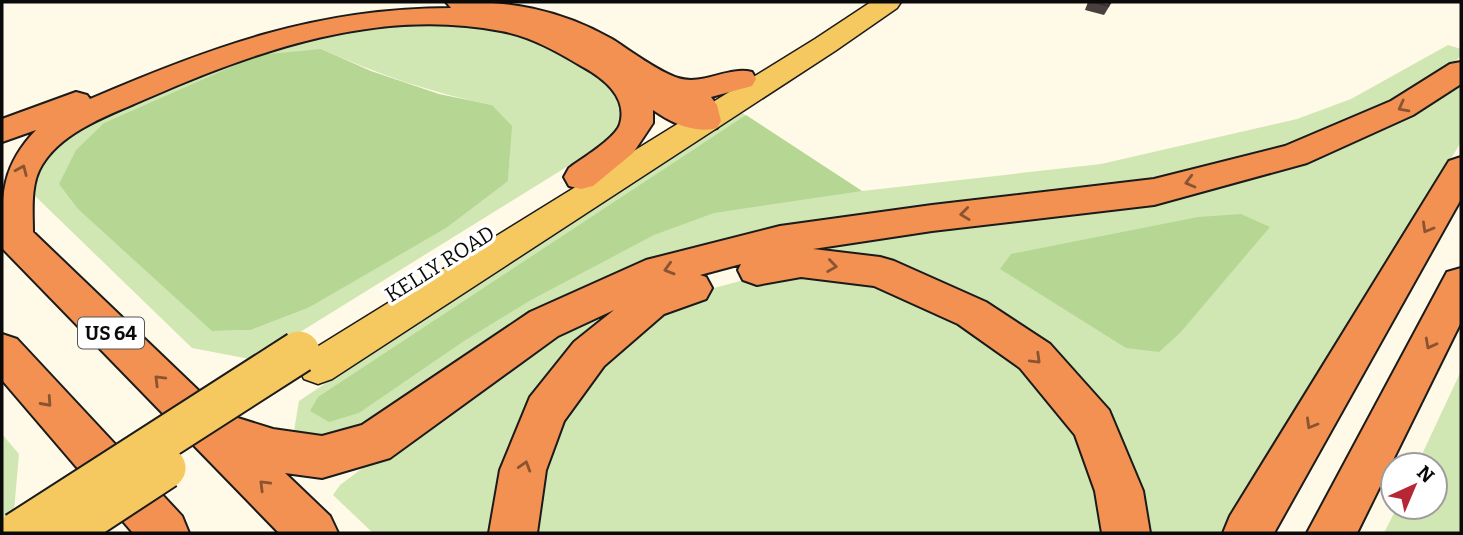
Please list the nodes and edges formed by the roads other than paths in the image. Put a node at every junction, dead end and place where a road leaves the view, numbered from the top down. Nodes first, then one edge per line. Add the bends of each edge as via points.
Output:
1 (386, 2) edge
2 (460, 2) edge
3 (868, 2) edge
4 (888, 2) edge
5 (1461, 71) edge
6 (619, 77) junction
7 (741, 79) joint
8 (690, 107) junction
9 (2, 131) edge
10 (1461, 169) edge
11 (581, 177) junction
12 (8, 231) edge
13 (1461, 283) edge
14 (2, 351) edge
15 (309, 360) junction
16 (207, 429) junction
17 (148, 524) edge
18 (17, 533) edge
19 (66, 533) edge
20 (313, 533) edge
21 (513, 533) edge
22 (1126, 533) edge
23 (1247, 533) edge
24 (1331, 533) edge

1 - 9 highway via 344,7 247,31
2 - 8 highway via 534,15 580,33
3 - 7 main road
4 - 8 main road, KELLY ROAD
5 -> 16 highway via 1402,108 1294,155 1154,192 780,240 660,271 544,324 374,443 322,457 273,450
6 - 8 highway
6 - 11 highway via 638,104 640,119 622,144
12 -> 6 highway via 19,174 28,157 50,138 97,109 234,48 272,36 360,17 468,15 531,30
7 - 8 highway via 709,88
8 - 11 main road, KELLY ROAD
8 - 15 main road, KELLY ROAD
10 -> 23 highway
11 - 15 main road, KELLY ROAD
16 -> 12 highway, US 64
13 -> 24 highway
14 -> 17 highway
15 - 18 main road, KELLY ROAD, bridge
15 - 19 main road, KELLY ROAD, bridge
20 -> 16 highway, US 64
21 -> 22 highway via 523,470 545,411 589,354 649,303 724,276 801,262 880,272 972,313 1035,356 1093,424 1118,491

